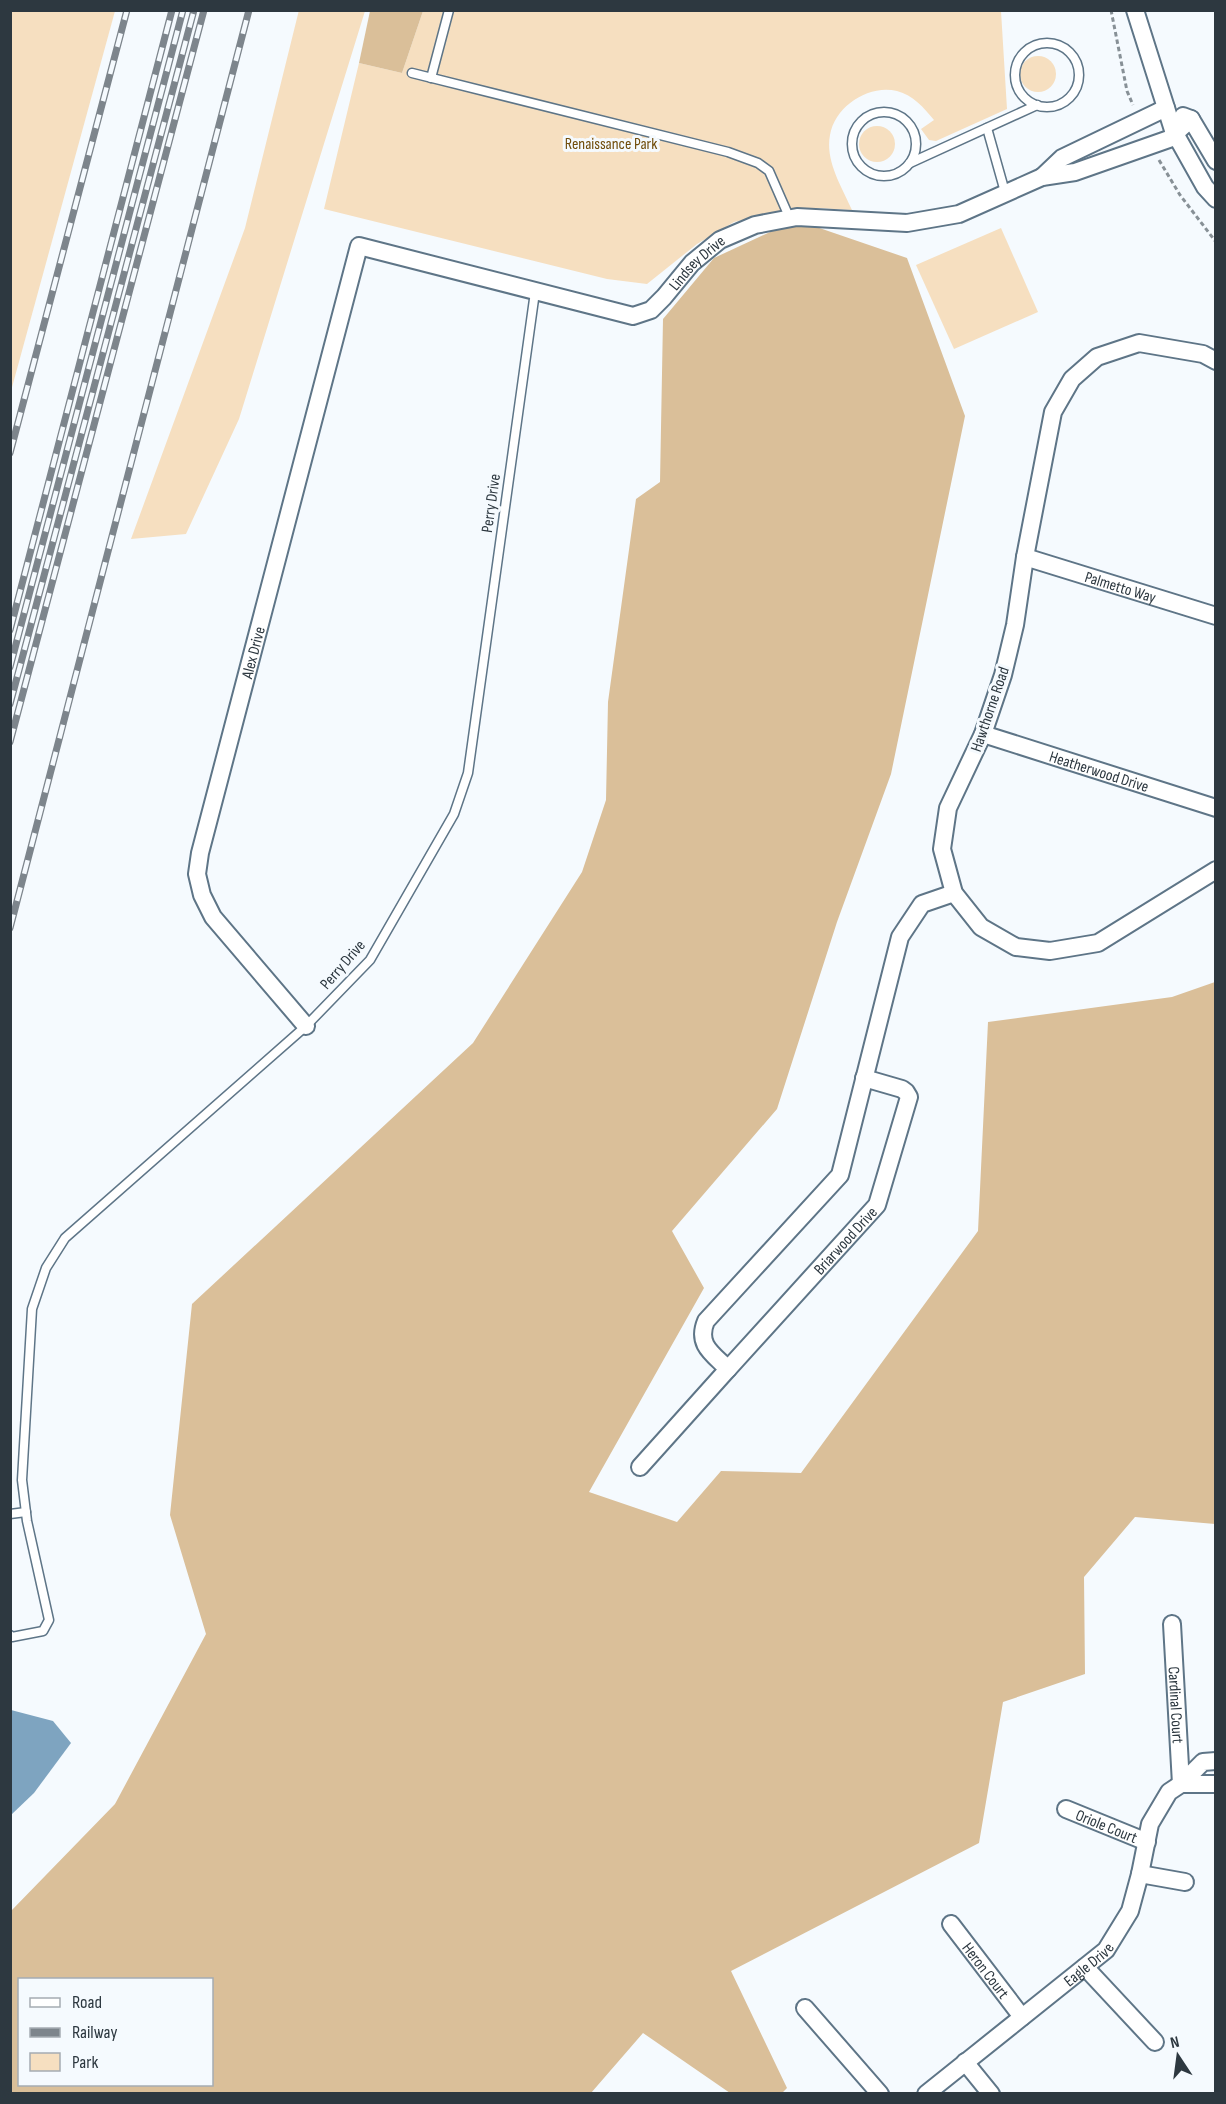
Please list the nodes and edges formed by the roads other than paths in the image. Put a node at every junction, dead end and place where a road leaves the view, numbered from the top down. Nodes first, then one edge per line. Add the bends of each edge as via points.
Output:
1 (449, 10) edge
2 (1136, 10) edge
3 (412, 73) dead end
4 (431, 78) junction
5 (1037, 105) junction
6 (1166, 108) junction
7 (1191, 119) junction
8 (987, 128) junction
9 (1175, 134) junction
10 (1215, 161) edge
11 (909, 163) junction
12 (1042, 177) junction
13 (1005, 192) junction
14 (1215, 199) edge
15 (790, 219) junction
16 (359, 246) joint
17 (535, 292) junction
18 (1215, 361) edge
19 (1025, 557) junction
20 (1215, 616) edge
21 (983, 734) junction
22 (1215, 808) edge
23 (1215, 870) edge
24 (954, 894) junction
25 (306, 1026) junction
26 (864, 1078) junction
27 (728, 1369) junction
28 (640, 1467) dead end
29 (26, 1512) junction
30 (10, 1514) edge
31 (1172, 1624) dead end
32 (10, 1635) edge
33 (1215, 1761) edge
34 (1181, 1784) junction
35 (1215, 1784) edge
36 (1066, 1809) dead end
37 (1147, 1842) junction
38 (1140, 1874) junction
39 (1185, 1882) dead end
40 (951, 1924) dead end
41 (1085, 1967) junction
42 (805, 2008) dead end
43 (1022, 2017) junction
44 (1155, 2042) dead end
45 (965, 2062) junction
46 (880, 2094) edge
47 (926, 2094) edge
48 (991, 2094) edge

1 - 4 lane
2 - 6 street
3 - 4 lane
4 - 15 lane via 728,152 758,163 769,171
5 - 5 lane via 1046,107 1065,101 1077,84 1077,64 1055,44 1034,46 1025,52 1015,71 1019,92
5 - 8 lane
6 - 7 street
6 - 9 street
6 - 12 street, Lindsey Drive via 1062,158
7 - 9 street, Lindsey Drive
7 - 10 street
8 - 11 lane
8 - 13 lane
9 - 12 street, Lindsey Drive via 1075,172
9 - 14 street
11 - 11 lane via 916,144 902,118 882,113 862,121 856,130 853,151 864,169 873,174 894,175
12 - 13 street, Lindsey Drive
13 - 15 street, Lindsey Drive via 959,214 908,223
15 - 17 street, Lindsey Drive via 755,225 720,240 692,262 651,310 633,316
16 - 17 street, Lindsey Drive
16 - 25 street, Alex Drive via 197,874 213,917
17 - 25 lane, Perry Drive via 468,773 454,814 370,960
18 - 19 street, Hawthorne Road via 1203,354 1139,343 1097,357 1072,379 1053,412
19 - 20 street, Palmetto Way
19 - 21 street, Hawthorne Road via 1015,625
21 - 22 street, Heatherwood Drive
21 - 24 street, Hawthorne Road via 948,808 942,849
23 - 24 street, Hawthorne Road via 1098,943 1050,951 1016,947 981,927
24 - 26 street via 922,904 900,938
25 - 29 lane, Perry Drive via 65,1238 46,1268 32,1309 22,1480
26 - 27 street via 840,1175 706,1321 702,1340
26 - 27 street, Briarwood Drive via 902,1089 909,1097 877,1205
27 - 28 street, Briarwood Drive
29 - 30 lane
29 - 32 lane, Perry Drive via 50,1620 43,1631
31 - 34 street, Cardinal Court
33 - 34 street, Eagle Drive via 1203,1762
34 - 35 street
34 - 37 street, Eagle Drive via 1169,1792 1150,1824
36 - 37 street, Oriole Court
37 - 38 street, Eagle Drive
38 - 39 street
38 - 41 street, Eagle Drive via 1130,1911 1106,1950
40 - 43 street, Heron Court
41 - 43 street, Eagle Drive
41 - 44 street
42 - 46 street
43 - 45 street, Eagle Drive
45 - 47 street, Eagle Drive
45 - 48 street

